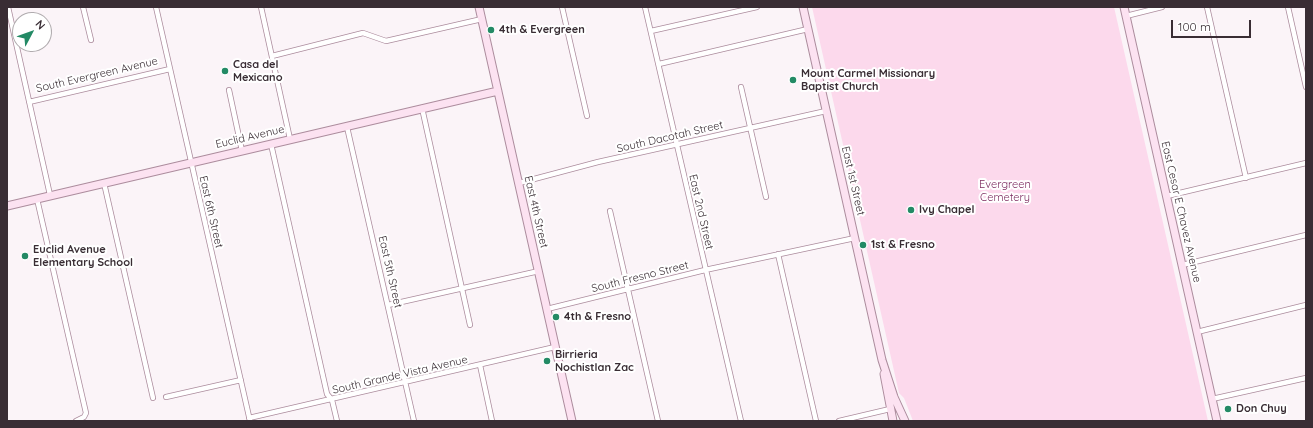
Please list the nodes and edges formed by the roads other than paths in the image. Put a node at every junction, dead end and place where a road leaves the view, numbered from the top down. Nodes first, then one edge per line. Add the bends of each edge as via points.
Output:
1 (8, 7) edge
2 (83, 7) edge
3 (156, 7) edge
4 (260, 7) edge
5 (562, 7) edge
6 (645, 7) edge
7 (757, 7) edge
8 (803, 7) edge
9 (1124, 7) edge
10 (1162, 7) edge
11 (1206, 7) edge
12 (1288, 7) edge
13 (481, 8) edge
14 (1126, 16) junction
15 (482, 19) junction
16 (808, 29) junction
17 (651, 31) junction
18 (91, 40) dead end
19 (272, 56) junction
20 (659, 64) junction
21 (170, 69) junction
22 (740, 86) dead end
23 (1306, 87) edge
24 (228, 90) dead end
25 (498, 91) junction
26 (29, 102) junction
27 (422, 108) junction
28 (826, 111) junction
29 (587, 116) dead end
30 (347, 127) junction
31 (749, 129) junction
32 (290, 139) junction
33 (271, 144) junction
34 (677, 146) junction
35 (242, 151) junction
36 (190, 162) junction
37 (1306, 163) edge
38 (1246, 178) junction
39 (104, 183) junction
40 (519, 183) junction
41 (50, 195) junction
42 (1167, 196) junction
43 (766, 197) dead end
44 (37, 199) junction
45 (7, 206) edge
46 (610, 211) dead end
47 (1306, 235) edge
48 (855, 238) junction
49 (778, 254) junction
50 (1182, 264) junction
51 (705, 270) junction
52 (538, 271) junction
53 (462, 288) junction
54 (628, 290) junction
55 (388, 305) junction
56 (1306, 305) edge
57 (547, 309) junction
58 (470, 325) dead end
59 (1197, 332) junction
60 (555, 347) junction
61 (882, 360) junction
62 (480, 365) junction
63 (1306, 378) edge
64 (241, 380) junction
65 (406, 383) junction
66 (153, 398) dead end
67 (166, 398) dead end
68 (1212, 399) junction
69 (332, 400) junction
70 (890, 409) junction
71 (250, 420) edge
72 (76, 421) edge
73 (337, 421) edge
74 (414, 421) edge
75 (492, 421) edge
76 (572, 421) edge
77 (658, 421) edge
78 (741, 421) edge
79 (816, 421) edge
80 (839, 421) edge
81 (893, 421) edge
82 (905, 421) edge
83 (1217, 421) edge

1 - 26 street
2 - 18 street
3 - 21 street, East 6th Street
4 - 19 street
5 - 29 street
6 - 17 street, East 2nd Street
7 - 17 street
8 - 16 street, East 1st Street
9 - 14 street, East Cesar E Chavez Avenue
10 - 14 street
11 - 38 street
12 - 23 street
13 - 15 street, East 4th Street
14 - 42 street, East Cesar E Chavez Avenue
15 - 19 street via 386,41 362,33
15 - 25 street, East 4th Street
16 - 20 street
16 - 28 street, East 1st Street
17 - 20 street, East 2nd Street
19 - 32 street
20 - 34 street, East 2nd Street
21 - 26 street, South Evergreen Avenue
21 - 36 street, East 6th Street
22 - 31 street
24 - 35 street
25 - 27 street, Euclid Avenue
25 - 40 street, East 4th Street
26 - 41 street
27 - 30 street, Euclid Avenue
27 - 53 street
28 - 31 street, South Dacotah Street
28 - 48 street, East 1st Street
30 - 32 street, Euclid Avenue
30 - 55 street, East 5th Street
31 - 34 street, South Dacotah Street
31 - 43 street
32 - 33 street, Euclid Avenue
33 - 35 street, Euclid Avenue
33 - 69 street via 327,394
34 - 40 street, South Dacotah Street via 598,162
34 - 51 street, East 2nd Street
35 - 36 street, Euclid Avenue
36 - 39 street, Euclid Avenue
36 - 64 street, East 6th Street
37 - 38 street
38 - 42 street
39 - 41 street, Euclid Avenue
39 - 66 street
40 - 52 street, East 4th Street
41 - 44 street, Euclid Avenue
42 - 50 street, East Cesar E Chavez Avenue
44 - 45 street, Euclid Avenue
44 - 72 street via 86,413
46 - 54 street
47 - 50 street
48 - 49 street, South Fresno Street
48 - 61 street, East 1st Street
49 - 51 street, South Fresno Street
49 - 79 street
50 - 59 street, East Cesar E Chavez Avenue
51 - 54 street, South Fresno Street
51 - 78 street, East 2nd Street
52 - 53 street
52 - 57 street, East 4th Street
53 - 55 street
53 - 58 street
54 - 57 street, South Fresno Street
54 - 77 street
55 - 65 street, East 5th Street
56 - 59 street
57 - 60 street, East 4th Street
59 - 68 street, East Cesar E Chavez Avenue
60 - 62 street, South Grande Vista Avenue
60 - 76 street, East 4th Street
61 - 70 street, East 1st Street
61 - 82 street, East 1st Street
62 - 65 street, South Grande Vista Avenue
62 - 75 street
63 - 68 street
64 - 67 street
64 - 71 street, East 6th Street
65 - 69 street, South Grande Vista Avenue
65 - 74 street, East 5th Street
68 - 83 street, East Cesar E Chavez Avenue
69 - 71 street, South Grande Vista Avenue
69 - 73 street
70 - 80 street
70 - 81 street, East 1st Street

